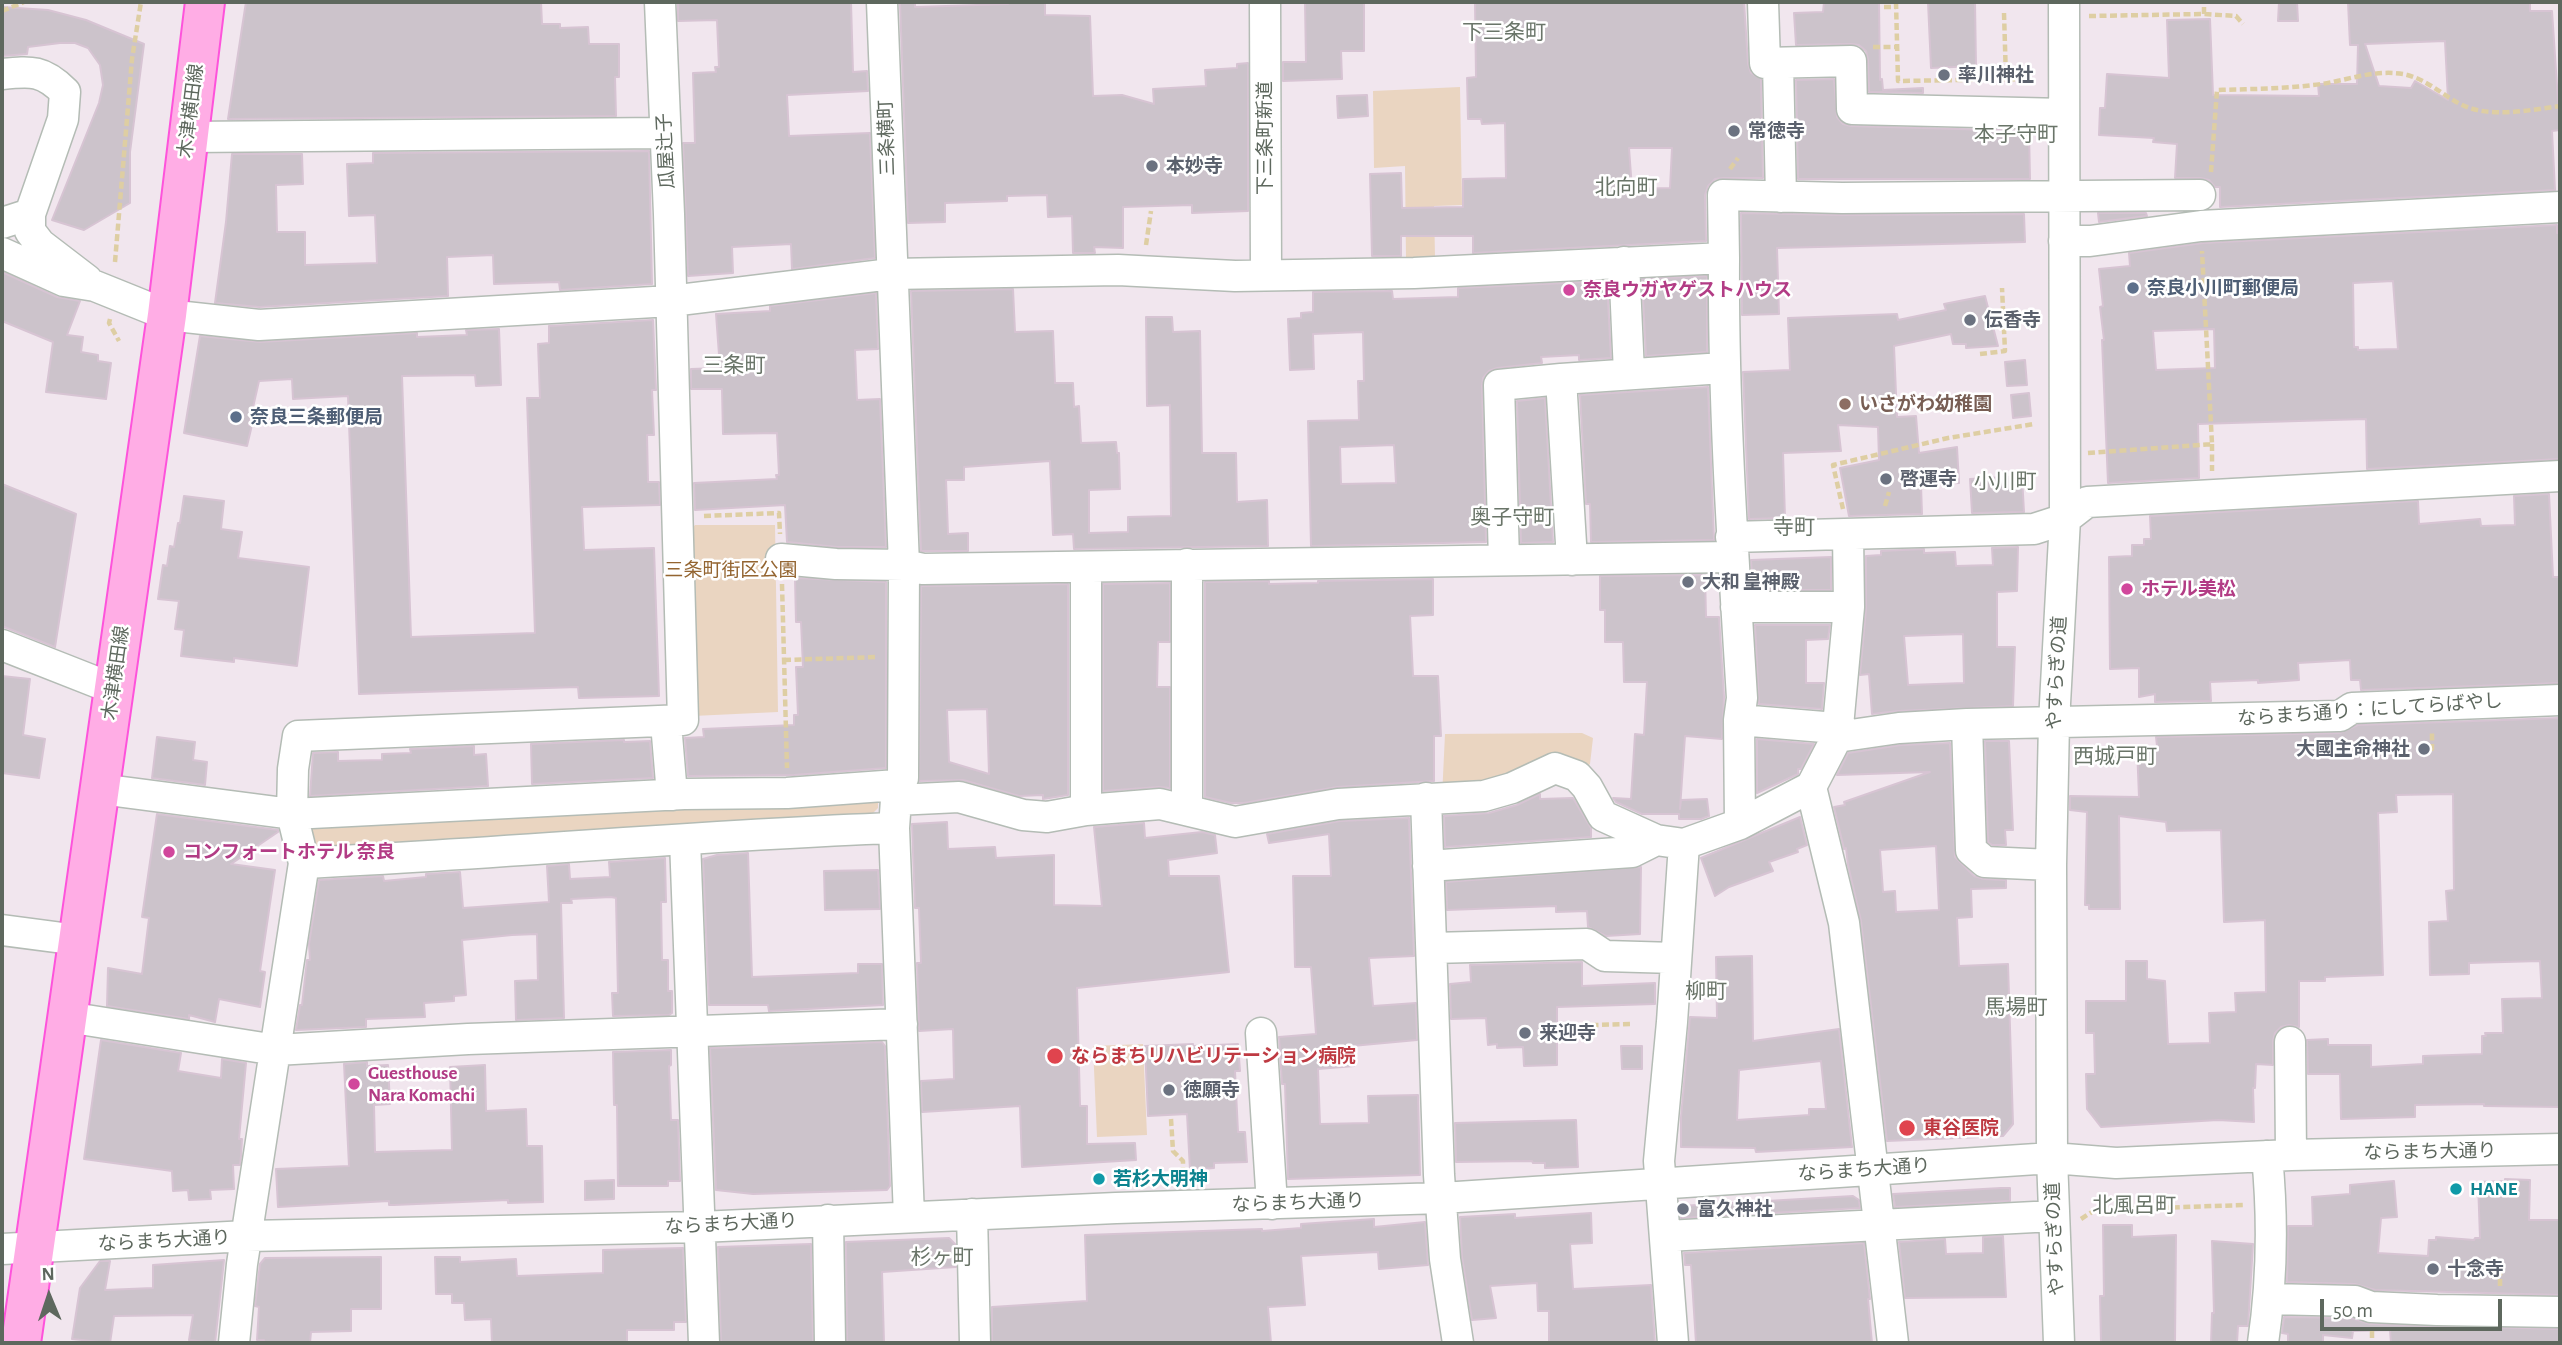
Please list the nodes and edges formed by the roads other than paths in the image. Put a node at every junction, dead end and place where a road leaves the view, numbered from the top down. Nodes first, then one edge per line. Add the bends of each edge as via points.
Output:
1 (205, 2) edge
2 (660, 2) edge
3 (882, 2) edge
4 (1265, 2) edge
5 (1763, 2) edge
6 (2064, 8) edge
7 (1778, 63) junction
8 (2, 74) edge
9 (2064, 114) junction
10 (664, 133) junction
11 (188, 137) junction
12 (2200, 195) dead end
13 (2064, 196) junction
14 (1782, 197) junction
15 (2560, 207) edge
16 (30, 214) junction
17 (2, 223) edge
18 (2064, 241) junction
19 (2, 253) edge
20 (1724, 258) junction
21 (1624, 262) junction
22 (891, 274) junction
23 (1266, 275) junction
24 (95, 286) junction
25 (671, 301) junction
26 (167, 316) junction
27 (1723, 368) junction
28 (1629, 373) junction
29 (1561, 379) junction
30 (2560, 476) edge
31 (2065, 519) junction
32 (1848, 534) junction
33 (1731, 547) junction
34 (781, 559) road end
35 (1503, 560) junction
36 (1572, 560) junction
37 (1187, 564) junction
38 (904, 565) junction
39 (1086, 568) junction
40 (1736, 607) junction
41 (1849, 607) junction
42 (2, 645) edge
43 (114, 689) junction
44 (2560, 700) edge
45 (1739, 720) junction
46 (2054, 722) junction
47 (666, 723) junction
48 (1967, 724) junction
49 (1836, 732) junction
50 (1811, 787) junction
51 (100, 789) junction
52 (672, 795) junction
53 (1426, 797) junction
54 (896, 804) junction
55 (1086, 810) junction
56 (1187, 810) junction
57 (292, 814) junction
58 (1740, 824) junction
59 (685, 839) junction
60 (1670, 842) junction
61 (304, 863) junction
62 (2051, 864) junction
63 (1428, 866) junction
64 (2, 930) edge
65 (78, 940) junction
66 (1432, 948) junction
67 (1675, 958) junction
68 (67, 1017) junction
69 (902, 1024) junction
70 (694, 1031) junction
71 (1261, 1033) dead end
72 (2290, 1042) dead end
73 (276, 1050) junction
74 (2560, 1149) edge
75 (2279, 1155) junction
76 (2052, 1158) junction
77 (1871, 1169) junction
78 (1662, 1185) junction
79 (1442, 1198) junction
80 (1272, 1204) junction
81 (972, 1214) junction
82 (2054, 1216) junction
83 (909, 1217) junction
84 (828, 1220) junction
85 (1880, 1224) junction
86 (700, 1227) junction
87 (247, 1236) junction
88 (1666, 1236) junction
89 (18, 1247) edge
90 (2270, 1299) junction
91 (2560, 1312) edge
92 (21, 1343) edge
93 (234, 1343) edge
94 (704, 1343) edge
95 (830, 1343) edge
96 (975, 1343) edge
97 (1458, 1343) edge
98 (1673, 1343) edge
99 (1893, 1343) edge
100 (2059, 1343) edge
101 (2263, 1343) edge

1 - 11 main road, 木津横田線
2 - 10 street, 瓜屋辻子
3 - 22 street, 三条横町
4 - 23 street, 下三条町新道
5 - 7 street via 1765,63
6 - 9 street, やすらぎの道
7 - 9 street via 1852,61 1853,109
7 - 14 street
8 - 16 street via 50,77 65,92 64,119
9 - 13 street, やすらぎの道
10 - 11 street
10 - 25 street, 瓜屋辻子
11 - 26 main road, 木津横田線
12 - 13 street
13 - 14 street
13 - 18 street, やすらぎの道
14 - 20 street via 1723,195
15 - 18 street via 2201,226
16 - 17 street
16 - 24 street via 30,231 40,244
18 - 31 street, やすらぎの道
19 - 24 street via 64,281
20 - 21 street
20 - 27 street
21 - 23 street
21 - 28 street
22 - 23 street via 1118,270
22 - 25 street
22 - 38 street, 三条横町
24 - 26 street
25 - 26 street via 259,325
25 - 47 street, 瓜屋辻子 via 683,720
26 - 43 main road, 木津横田線
27 - 28 street
27 - 33 street
28 - 29 street
29 - 35 street via 1499,384
29 - 36 street
30 - 31 street via 2115,499 2087,502
31 - 32 street via 2034,529
31 - 46 street, やすらぎの道
32 - 33 street
32 - 41 street
33 - 36 street
33 - 40 street
34 - 38 street
35 - 36 street
35 - 37 street
37 - 39 street
37 - 56 street
38 - 39 street via 923,569
38 - 54 street, 三条横町 via 903,778
39 - 55 street
40 - 41 street
40 - 45 street via 1742,698
41 - 49 street
42 - 43 street
43 - 51 main road, 木津横田線
44 - 46 street, ならまち通り：にしてらばやし via 2352,708 2340,716
45 - 49 street, ならまち通り：にしてらばやし
45 - 58 street
46 - 48 street, ならまち通り：にしてらばやし
46 - 62 street, やすらぎの道
47 - 52 street
47 - 57 street via 298,736
48 - 49 street, ならまち通り：にしてらばやし
48 - 62 street via 1972,850 1984,862
49 - 50 street
50 - 58 street
50 - 77 street via 1844,923
51 - 57 street
51 - 65 main road, 木津横田線
52 - 54 street via 787,793
52 - 57 street
53 - 56 street via 1338,804 1235,822
53 - 60 street via 1484,796 1555,768 1577,776 1602,816
53 - 63 street
54 - 55 street via 960,797 1023,815 1047,817
54 - 59 street via 789,832
54 - 69 street, 三条横町
55 - 56 street via 1160,804
57 - 61 street
58 - 60 street
59 - 61 street
59 - 70 street
60 - 63 street via 1632,852
60 - 67 street
61 - 73 street
62 - 76 street, やすらぎの道
63 - 66 street
64 - 65 street
65 - 68 main road, 木津横田線
66 - 67 street via 1587,944 1605,956
66 - 79 street
67 - 78 street via 1659,1161
68 - 73 street
68 - 89 main road, 木津横田線
69 - 70 street
69 - 83 street, 三条横町
70 - 73 street
70 - 86 street
71 - 80 street
72 - 75 street
73 - 87 street
74 - 75 street, ならまち大通り
75 - 76 street, ならまち大通り via 2116,1163
75 - 90 street via 2270,1205
76 - 77 street, ならまち大通り
76 - 82 street, やすらぎの道
77 - 78 street, ならまち大通り
77 - 85 street
78 - 79 street, ならまち大通り
78 - 88 street
79 - 80 street, ならまち大通り
79 - 97 street
80 - 81 street, ならまち大通り
81 - 83 street, ならまち大通り
81 - 96 street
82 - 85 street
82 - 100 street, やすらぎの道
83 - 84 street, ならまち大通り
84 - 86 street, ならまち大通り
84 - 95 street
85 - 88 street
85 - 99 street
86 - 87 street, ならまち大通り
86 - 94 street
87 - 89 street, ならまち大通り
87 - 93 street
88 - 98 street
89 - 92 main road, 木津横田線
90 - 91 street via 2355,1301 2371,1307 2437,1310
90 - 101 street

